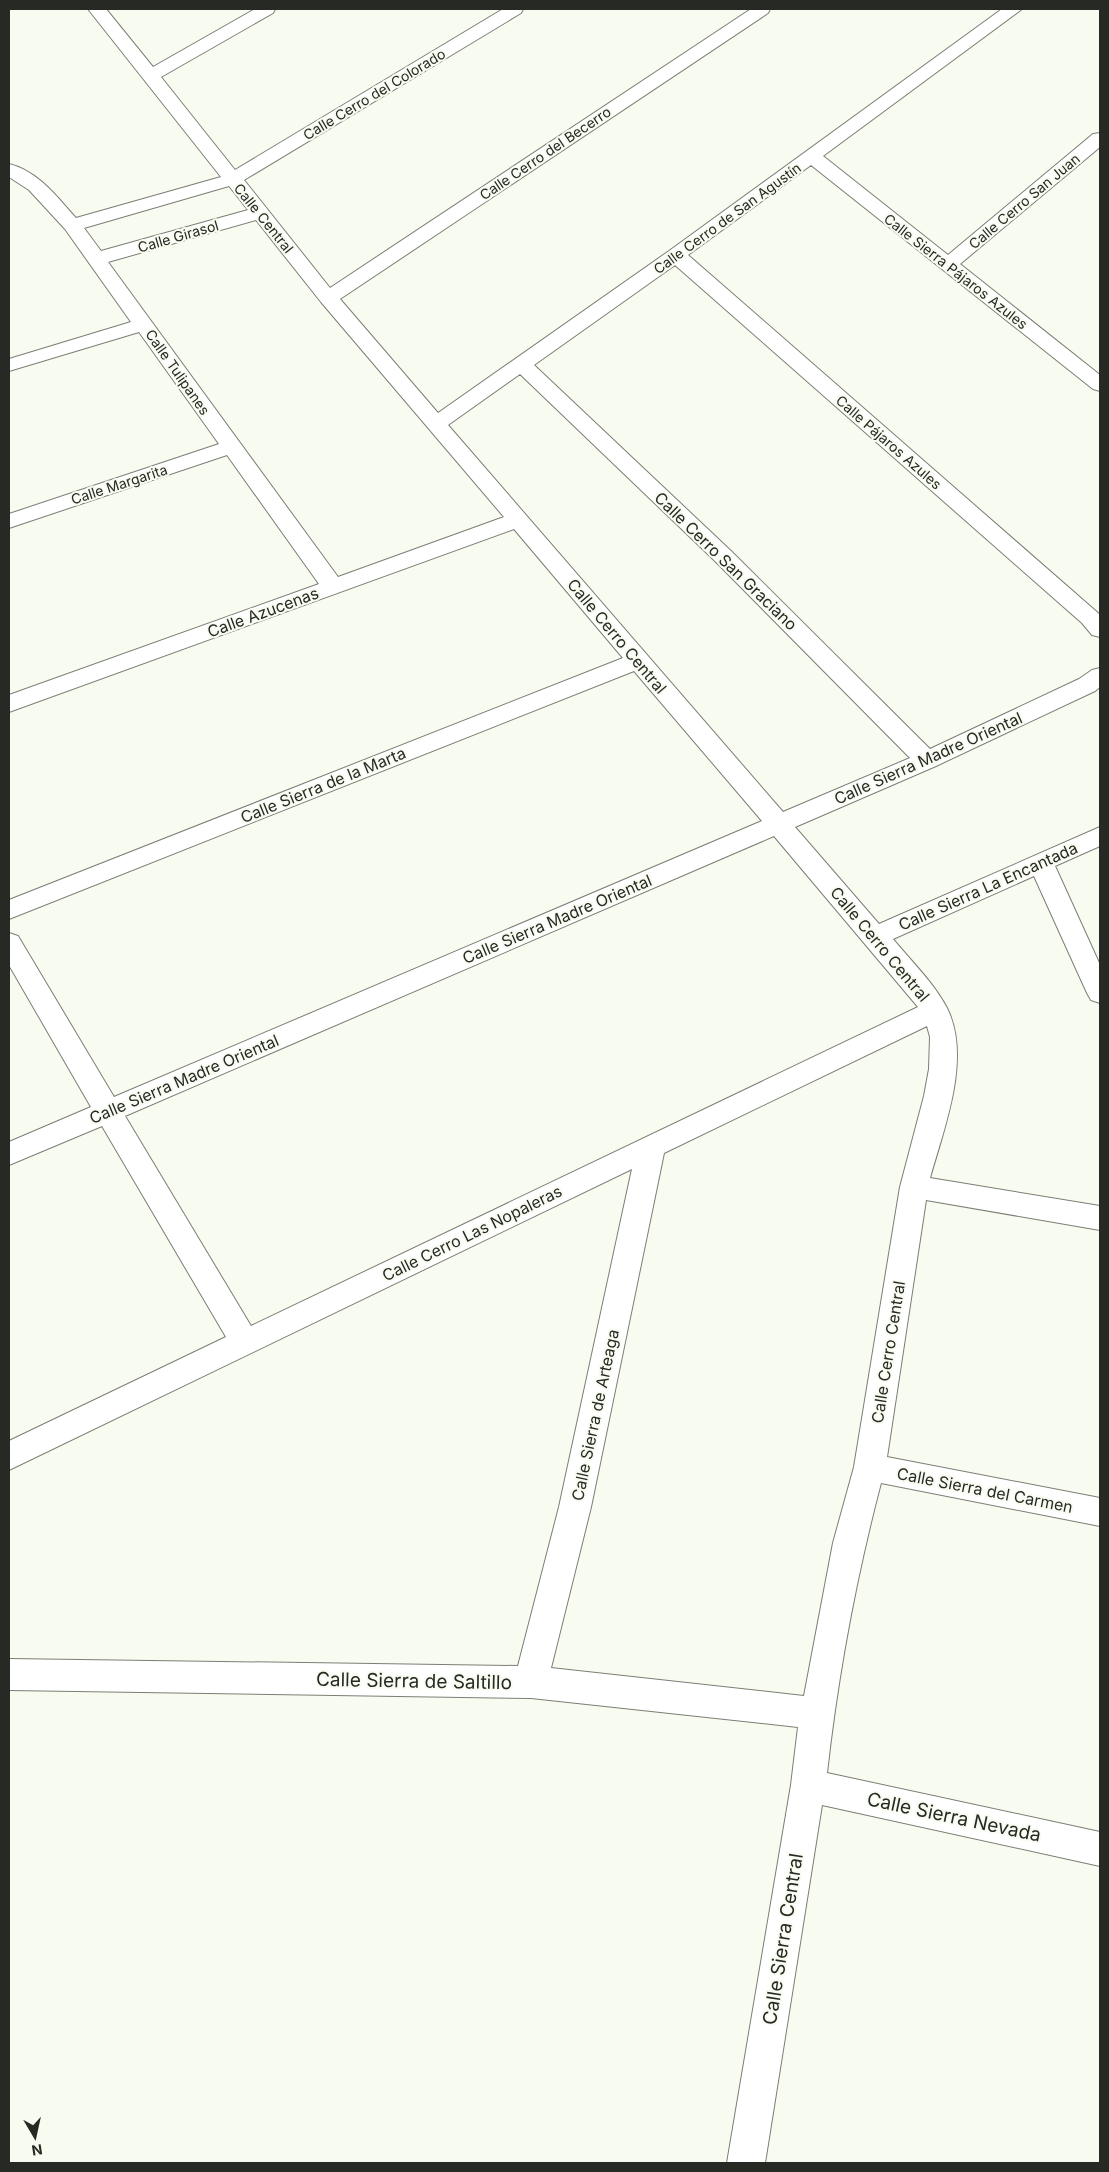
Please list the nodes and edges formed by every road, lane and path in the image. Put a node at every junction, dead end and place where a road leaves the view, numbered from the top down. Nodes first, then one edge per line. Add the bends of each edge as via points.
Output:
1 (98, 9) edge
2 (268, 9) edge
3 (515, 9) edge
4 (762, 9) edge
5 (1013, 9) edge
6 (151, 75) junction
7 (1100, 138) edge
8 (811, 156) junction
9 (9, 170) edge
10 (233, 179) junction
11 (260, 212) junction
12 (72, 225) junction
13 (676, 255) junction
14 (96, 259) junction
15 (948, 264) junction
16 (328, 298) junction
17 (145, 324) junction
18 (9, 365) edge
19 (522, 365) junction
20 (1098, 381) edge
21 (437, 423) junction
22 (230, 447) junction
23 (9, 520) edge
24 (518, 520) junction
25 (332, 587) junction
26 (1100, 630) edge
27 (637, 660) junction
28 (1100, 676) edge
29 (9, 704) edge
30 (927, 760) junction
31 (777, 824) junction
32 (1100, 836) edge
33 (1041, 863) junction
34 (9, 910) edge
35 (876, 936) junction
36 (9, 943) edge
37 (1100, 993) edge
38 (935, 1010) junction
39 (108, 1112) junction
40 (651, 1146) junction
41 (9, 1154) edge
42 (914, 1187) junction
43 (1100, 1218) edge
44 (245, 1343) junction
45 (9, 1456) edge
46 (870, 1468) junction
47 (1100, 1512) edge
48 (9, 1675) edge
49 (531, 1682) junction
50 (817, 1714) junction
51 (808, 1785) junction
52 (1100, 1849) edge
53 (746, 2163) edge

1 - 6 street, Calle Central
2 - 6 street
3 - 10 street, Calle Cerro del Colorado
4 - 16 street, Calle Cerro del Becerro
5 - 8 street, Calle Cerro de San Agustín
6 - 10 street, Calle Central
7 - 15 street, Calle Cerro San Juan
8 - 13 street, Calle Cerro de San Agustín
8 - 15 street, Calle Sierra Pájaros Azules
9 - 12 street, Calle Tulipanes via 39,190
10 - 11 street, Calle Central
10 - 12 street
11 - 14 street, Calle Girasol
11 - 16 street, Calle Central
12 - 14 street, Calle Tulipanes
13 - 19 street, Calle Cerro de San Agustín
13 - 26 street, Calle Pájaros Azules
14 - 17 street, Calle Tulipanes
15 - 20 street, Calle Sierra Pájaros Azules
16 - 21 street, Calle Central
17 - 18 street
17 - 22 street, Calle Tulipanes
19 - 21 street, Calle Cerro de San Agustín
19 - 30 street, Calle Cerro San Graciano via 723,556
21 - 24 street, Calle Cerro Central
22 - 23 street, Calle Margarita
22 - 25 street, Calle Tulipanes
24 - 25 street, Calle Azucenas
24 - 27 street, Calle Cerro Central
25 - 29 street, Calle Azucenas
27 - 31 street, Calle Cerro Central
27 - 34 street, Calle Sierra de la Marta
28 - 30 street, Calle Sierra Madre Oriental via 1088,685
30 - 31 street, Calle Sierra Madre Oriental
31 - 35 street, Calle Cerro Central
31 - 39 street, Calle Sierra Madre Oriental
32 - 33 street, Calle Sierra La Encantada
33 - 35 street, Calle Sierra La Encantada
33 - 37 street
35 - 38 street, Calle Cerro Central
36 - 39 street
38 - 40 street, Calle Cerro Las Nopaleras
38 - 42 street, Calle Cerro Central via 944,1037 942,1069
39 - 41 street, Calle Sierra Madre Oriental
39 - 44 street
40 - 44 street, Calle Cerro Las Nopaleras
40 - 49 street, Calle Sierra de Arteaga via 575,1507
42 - 43 street
42 - 46 street, Calle Cerro Central
44 - 45 street, Calle Cerro Las Nopaleras
46 - 47 street, Calle Sierra del Carmen
46 - 50 street, Calle Cerro Central via 848,1544
48 - 49 street, Calle Sierra de Saltillo
49 - 50 street, Calle Sierra de Saltillo
50 - 51 street, Calle Sierra Central
51 - 52 street, Calle Sierra Nevada
51 - 53 street, Calle Sierra Central

